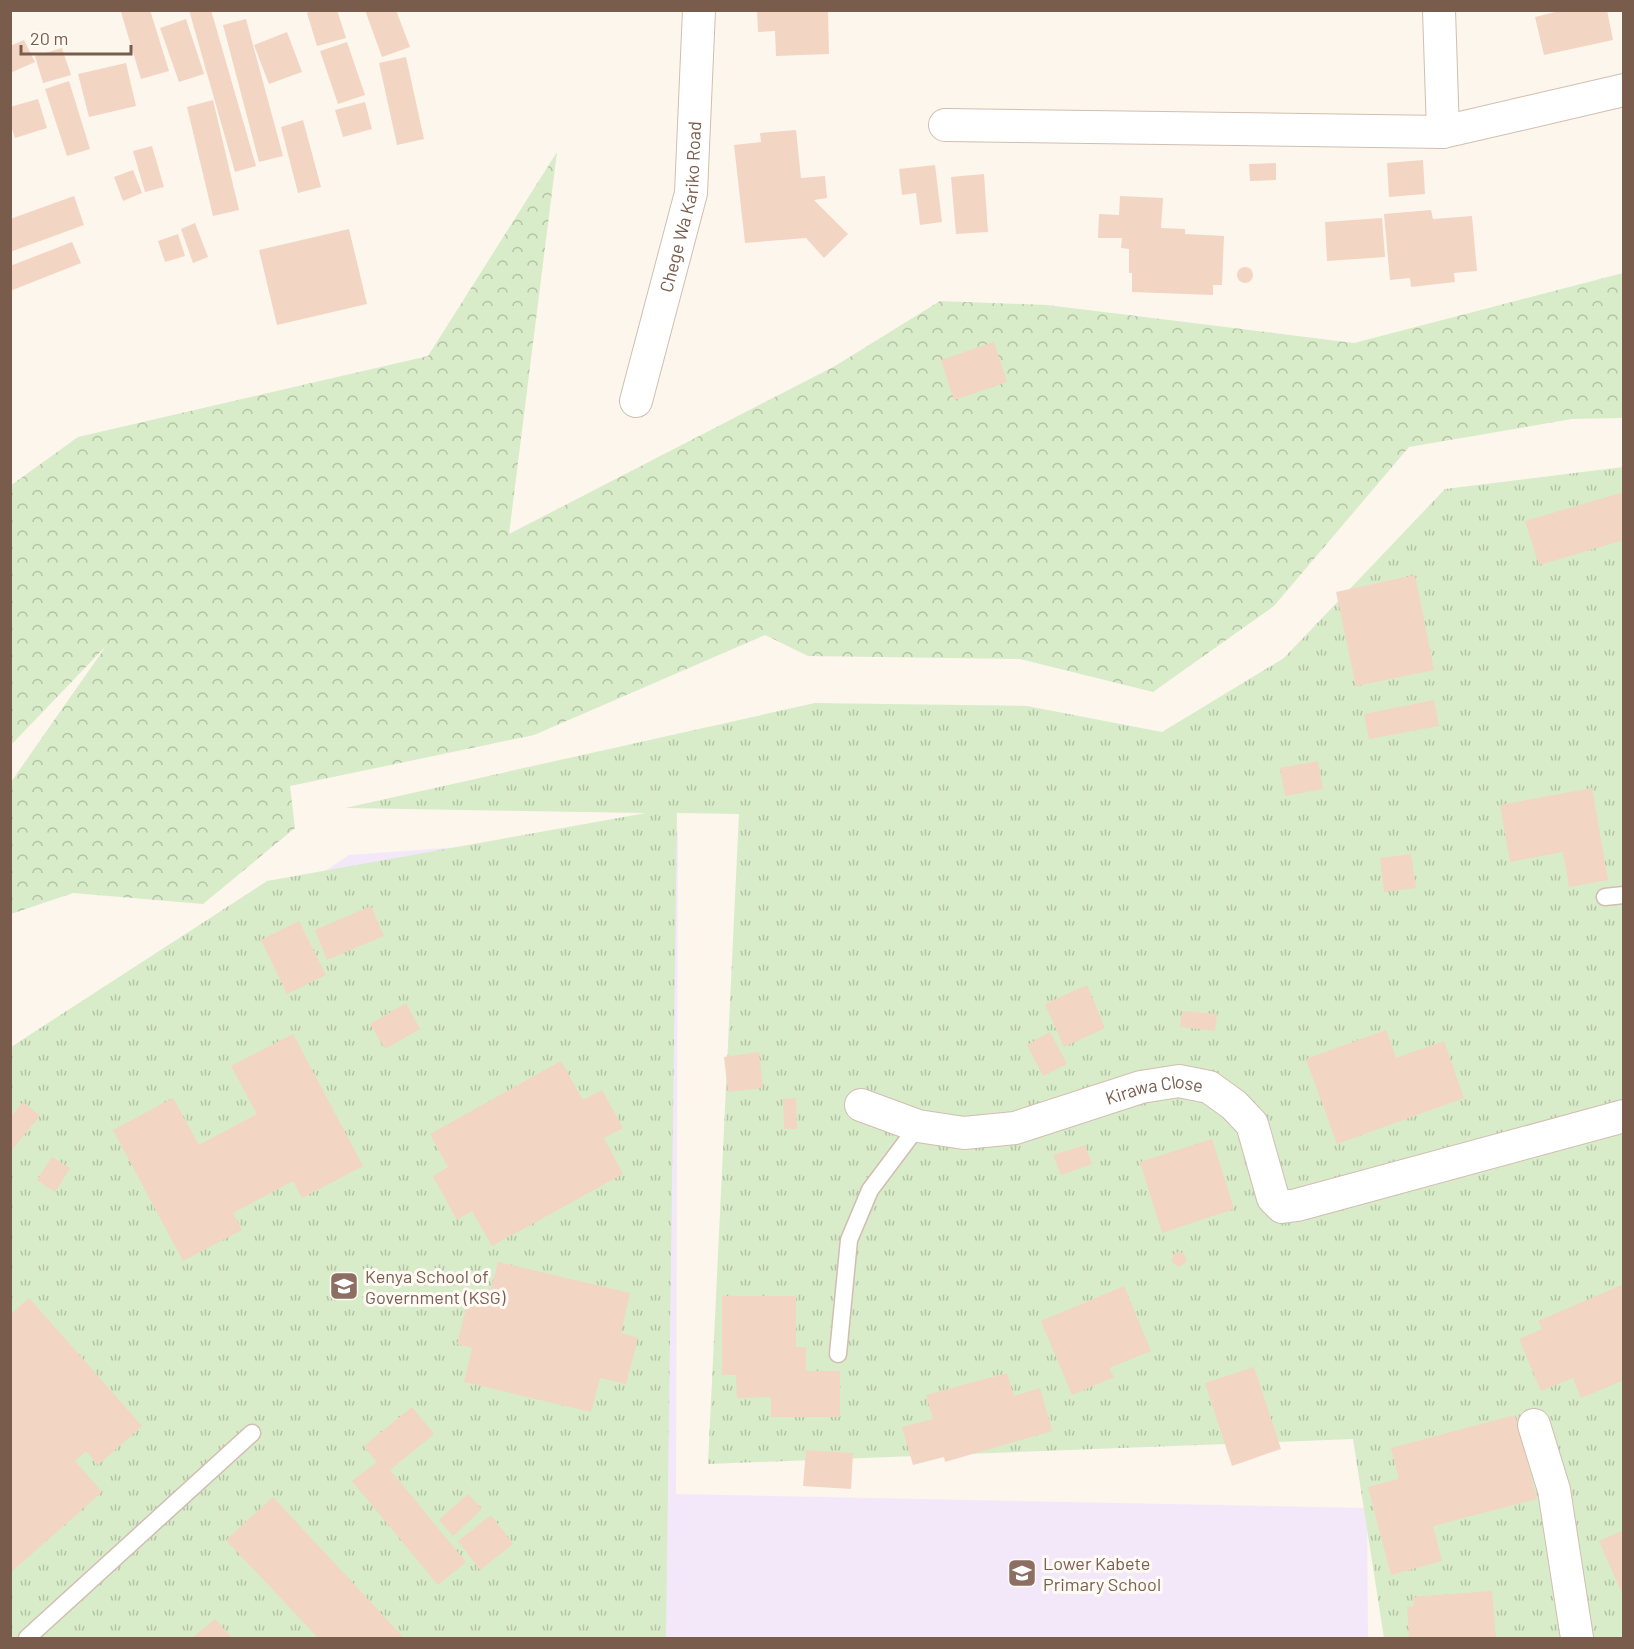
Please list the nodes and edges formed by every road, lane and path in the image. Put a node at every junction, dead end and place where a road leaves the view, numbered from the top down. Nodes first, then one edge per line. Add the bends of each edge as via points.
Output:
1 (699, 10) edge
2 (1439, 10) edge
3 (1623, 90) edge
4 (945, 125) dead end
5 (1443, 132) junction
6 (636, 401) dead end
7 (1623, 895) edge
8 (1605, 897) dead end
9 (861, 1105) dead end
10 (1623, 1116) edge
11 (918, 1126) junction
12 (838, 1354) dead end
13 (1534, 1425) dead end
14 (252, 1433) dead end
15 (27, 1638) edge
16 (1577, 1638) edge

1 - 6 street, Chege Wa Kariko Road via 692,193
2 - 5 street
3 - 5 street
4 - 5 street
7 - 8 lane
9 - 11 street, Kirawa Close
10 - 11 street, Kirawa Close via 1282,1207 1273,1198 1252,1124 1209,1087 1179,1081 1141,1087 1016,1128 964,1132
11 - 12 lane via 870,1190 849,1240
13 - 16 street via 1554,1490
14 - 15 lane

